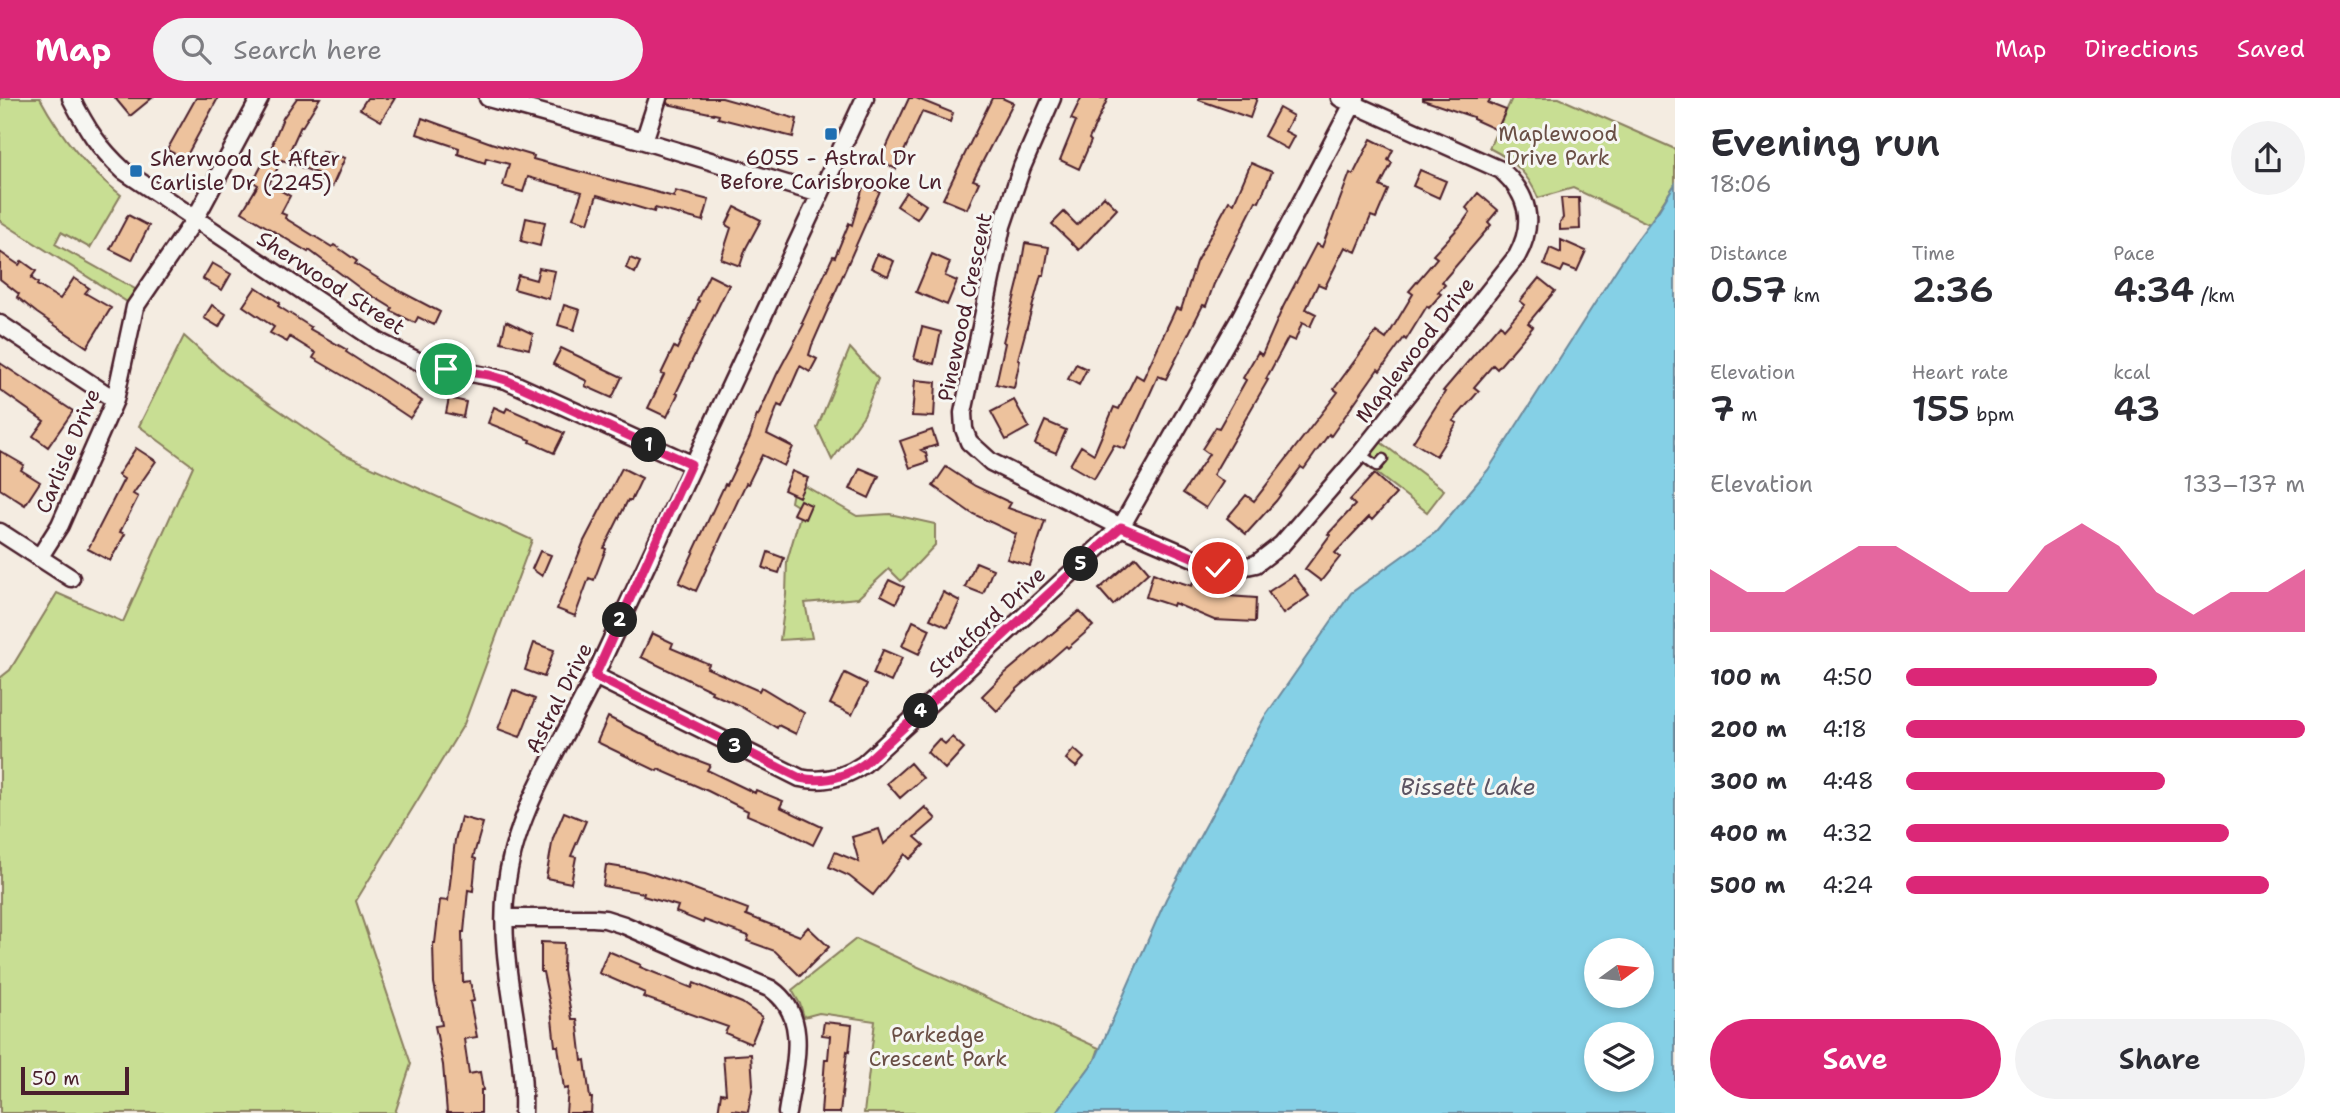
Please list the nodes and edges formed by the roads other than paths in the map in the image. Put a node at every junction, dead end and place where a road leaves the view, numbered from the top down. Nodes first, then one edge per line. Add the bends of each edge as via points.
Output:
1 (71, 98) edge
2 (260, 98) edge
3 (488, 98) edge
4 (658, 98) edge
5 (865, 98) edge
6 (1052, 98) edge
7 (1349, 100) edge
8 (644, 141) junction
9 (820, 194) junction
10 (195, 219) junction
11 (0, 324) edge
12 (115, 400) junction
13 (1360, 454) junction
14 (1383, 459) dead end
15 (691, 464) junction
16 (1121, 527) junction
17 (0, 533) edge
18 (39, 558) junction
19 (71, 578) dead end
20 (595, 676) junction
21 (505, 918) junction
22 (523, 1113) edge
23 (787, 1113) edge

1 - 10 street, Sherwood Street via 103,152
2 - 10 street, Carlisle Drive
3 - 8 street
4 - 8 street
5 - 9 street, Astral Drive
6 - 16 street, Pinewood Crescent via 1002,226 963,413 964,429 972,446 991,462
7 - 13 street, Maplewood Drive via 1501,170 1520,192 1528,219 1526,240 1517,256
7 - 16 street, Stratford Drive via 1239,320
8 - 9 street
9 - 15 street, Astral Drive
10 - 12 street, Carlisle Drive via 135,307
10 - 15 street, Sherwood Street via 403,355 424,364 506,380
11 - 12 street
12 - 18 street, Carlisle Drive via 60,524
13 - 14 lane via 1377,466
13 - 16 street, Maplewood Drive via 1282,544 1256,564 1233,569 1212,566
15 - 20 street, Astral Drive
16 - 20 street, Stratford Drive via 864,764 835,779 793,775
17 - 18 street
18 - 19 street
20 - 21 street, Astral Drive via 523,822 512,855
21 - 22 street, Astral Drive via 506,967
21 - 23 street via 605,919 771,989 790,1007 797,1028

